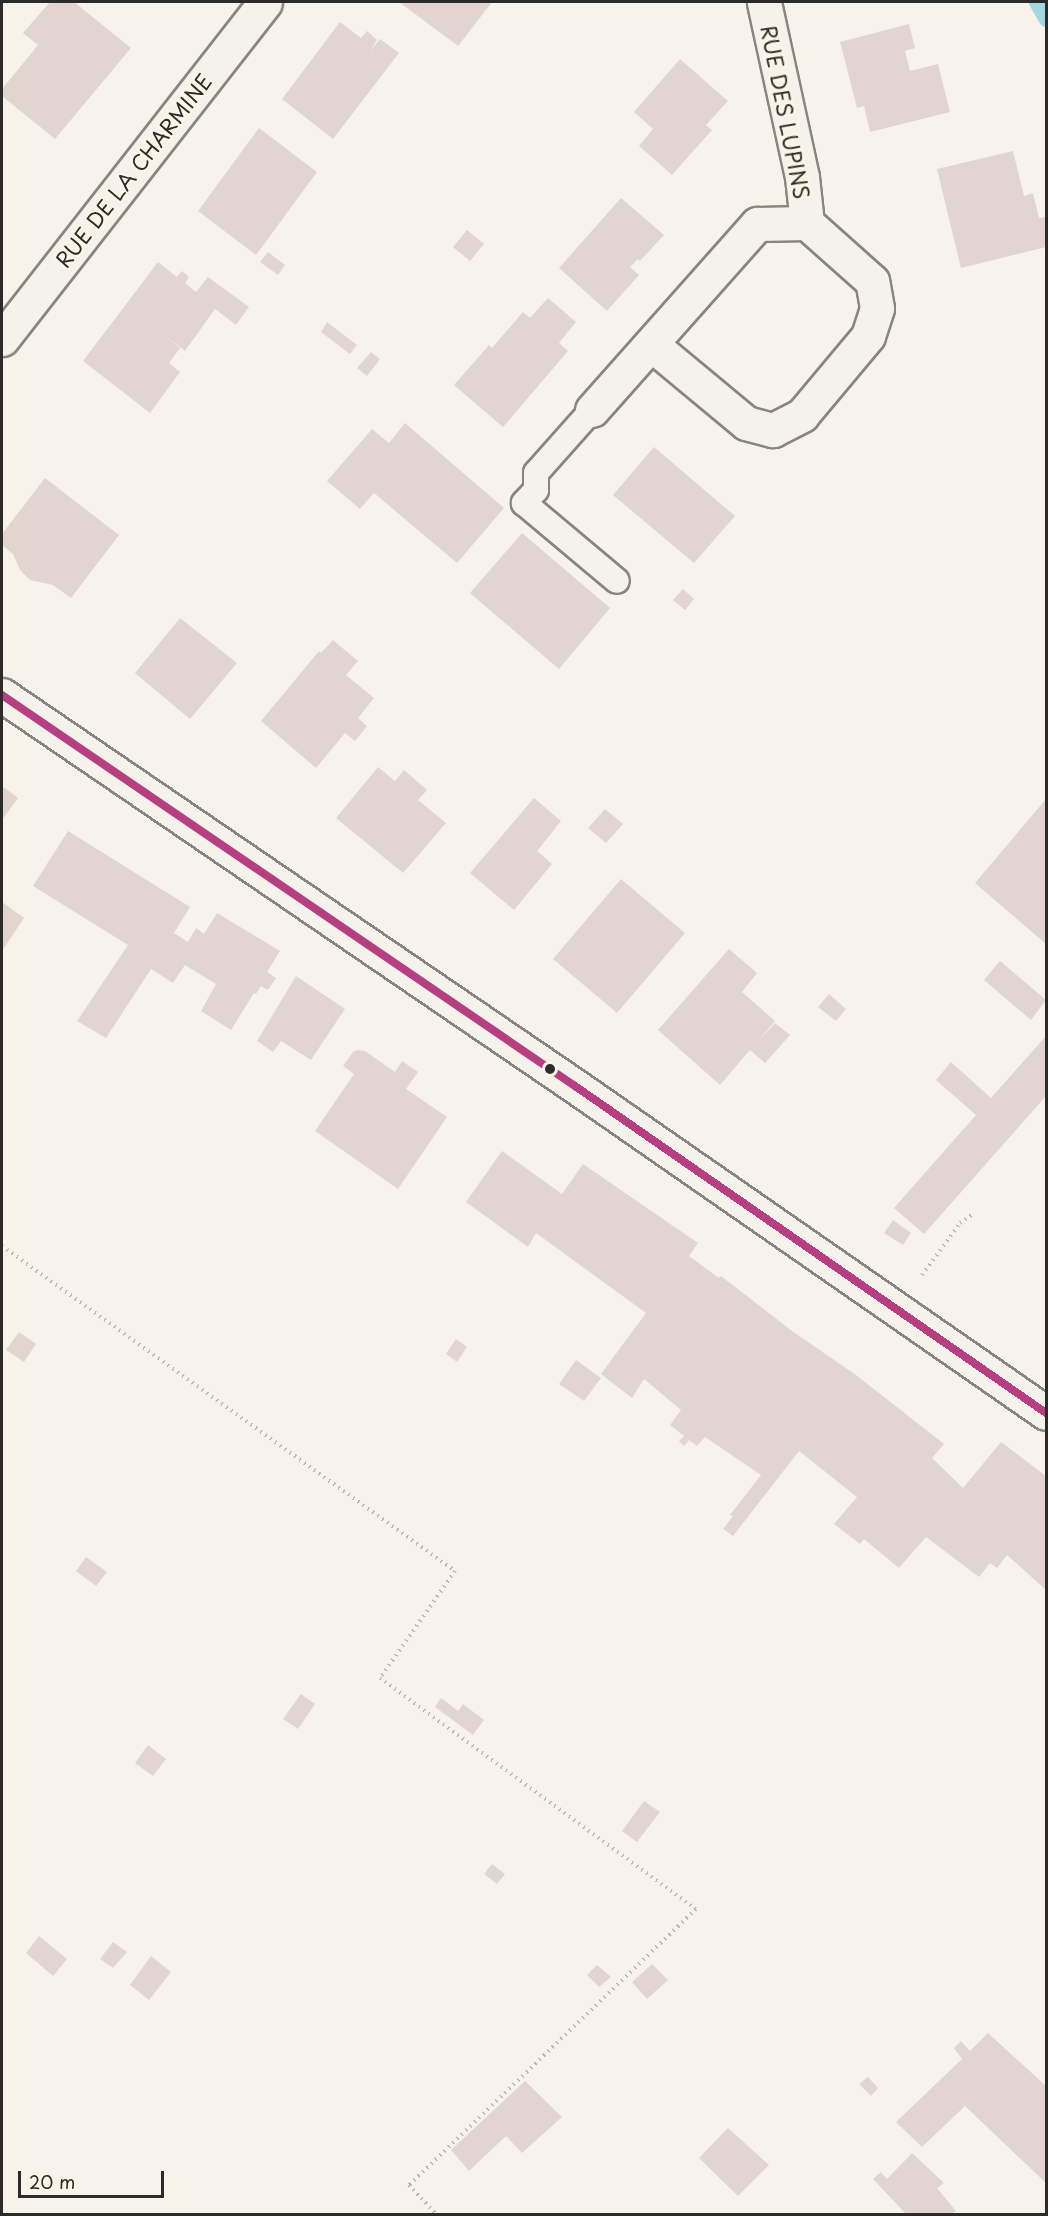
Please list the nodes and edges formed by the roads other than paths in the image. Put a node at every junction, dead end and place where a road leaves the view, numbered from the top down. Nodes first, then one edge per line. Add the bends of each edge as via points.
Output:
1 (265, 2) edge
2 (764, 2) edge
3 (807, 223) junction
4 (2, 339) edge
5 (651, 344) junction
6 (592, 410) joint
7 (617, 581) dead end
8 (2, 695) edge
9 (1047, 1413) edge

1 - 4 street, RUE DE LA CHARMINE
2 - 3 street, RUE DES LUPINS via 802,177
3 - 5 street, RUE DES LUPINS via 757,224
3 - 5 street, RUE DES LUPINS via 872,281 877,308 868,336 802,415 773,430 746,423
5 - 6 street, RUE DES LUPINS
6 - 7 lane via 536,473 536,490 524,503
8 - 9 street

